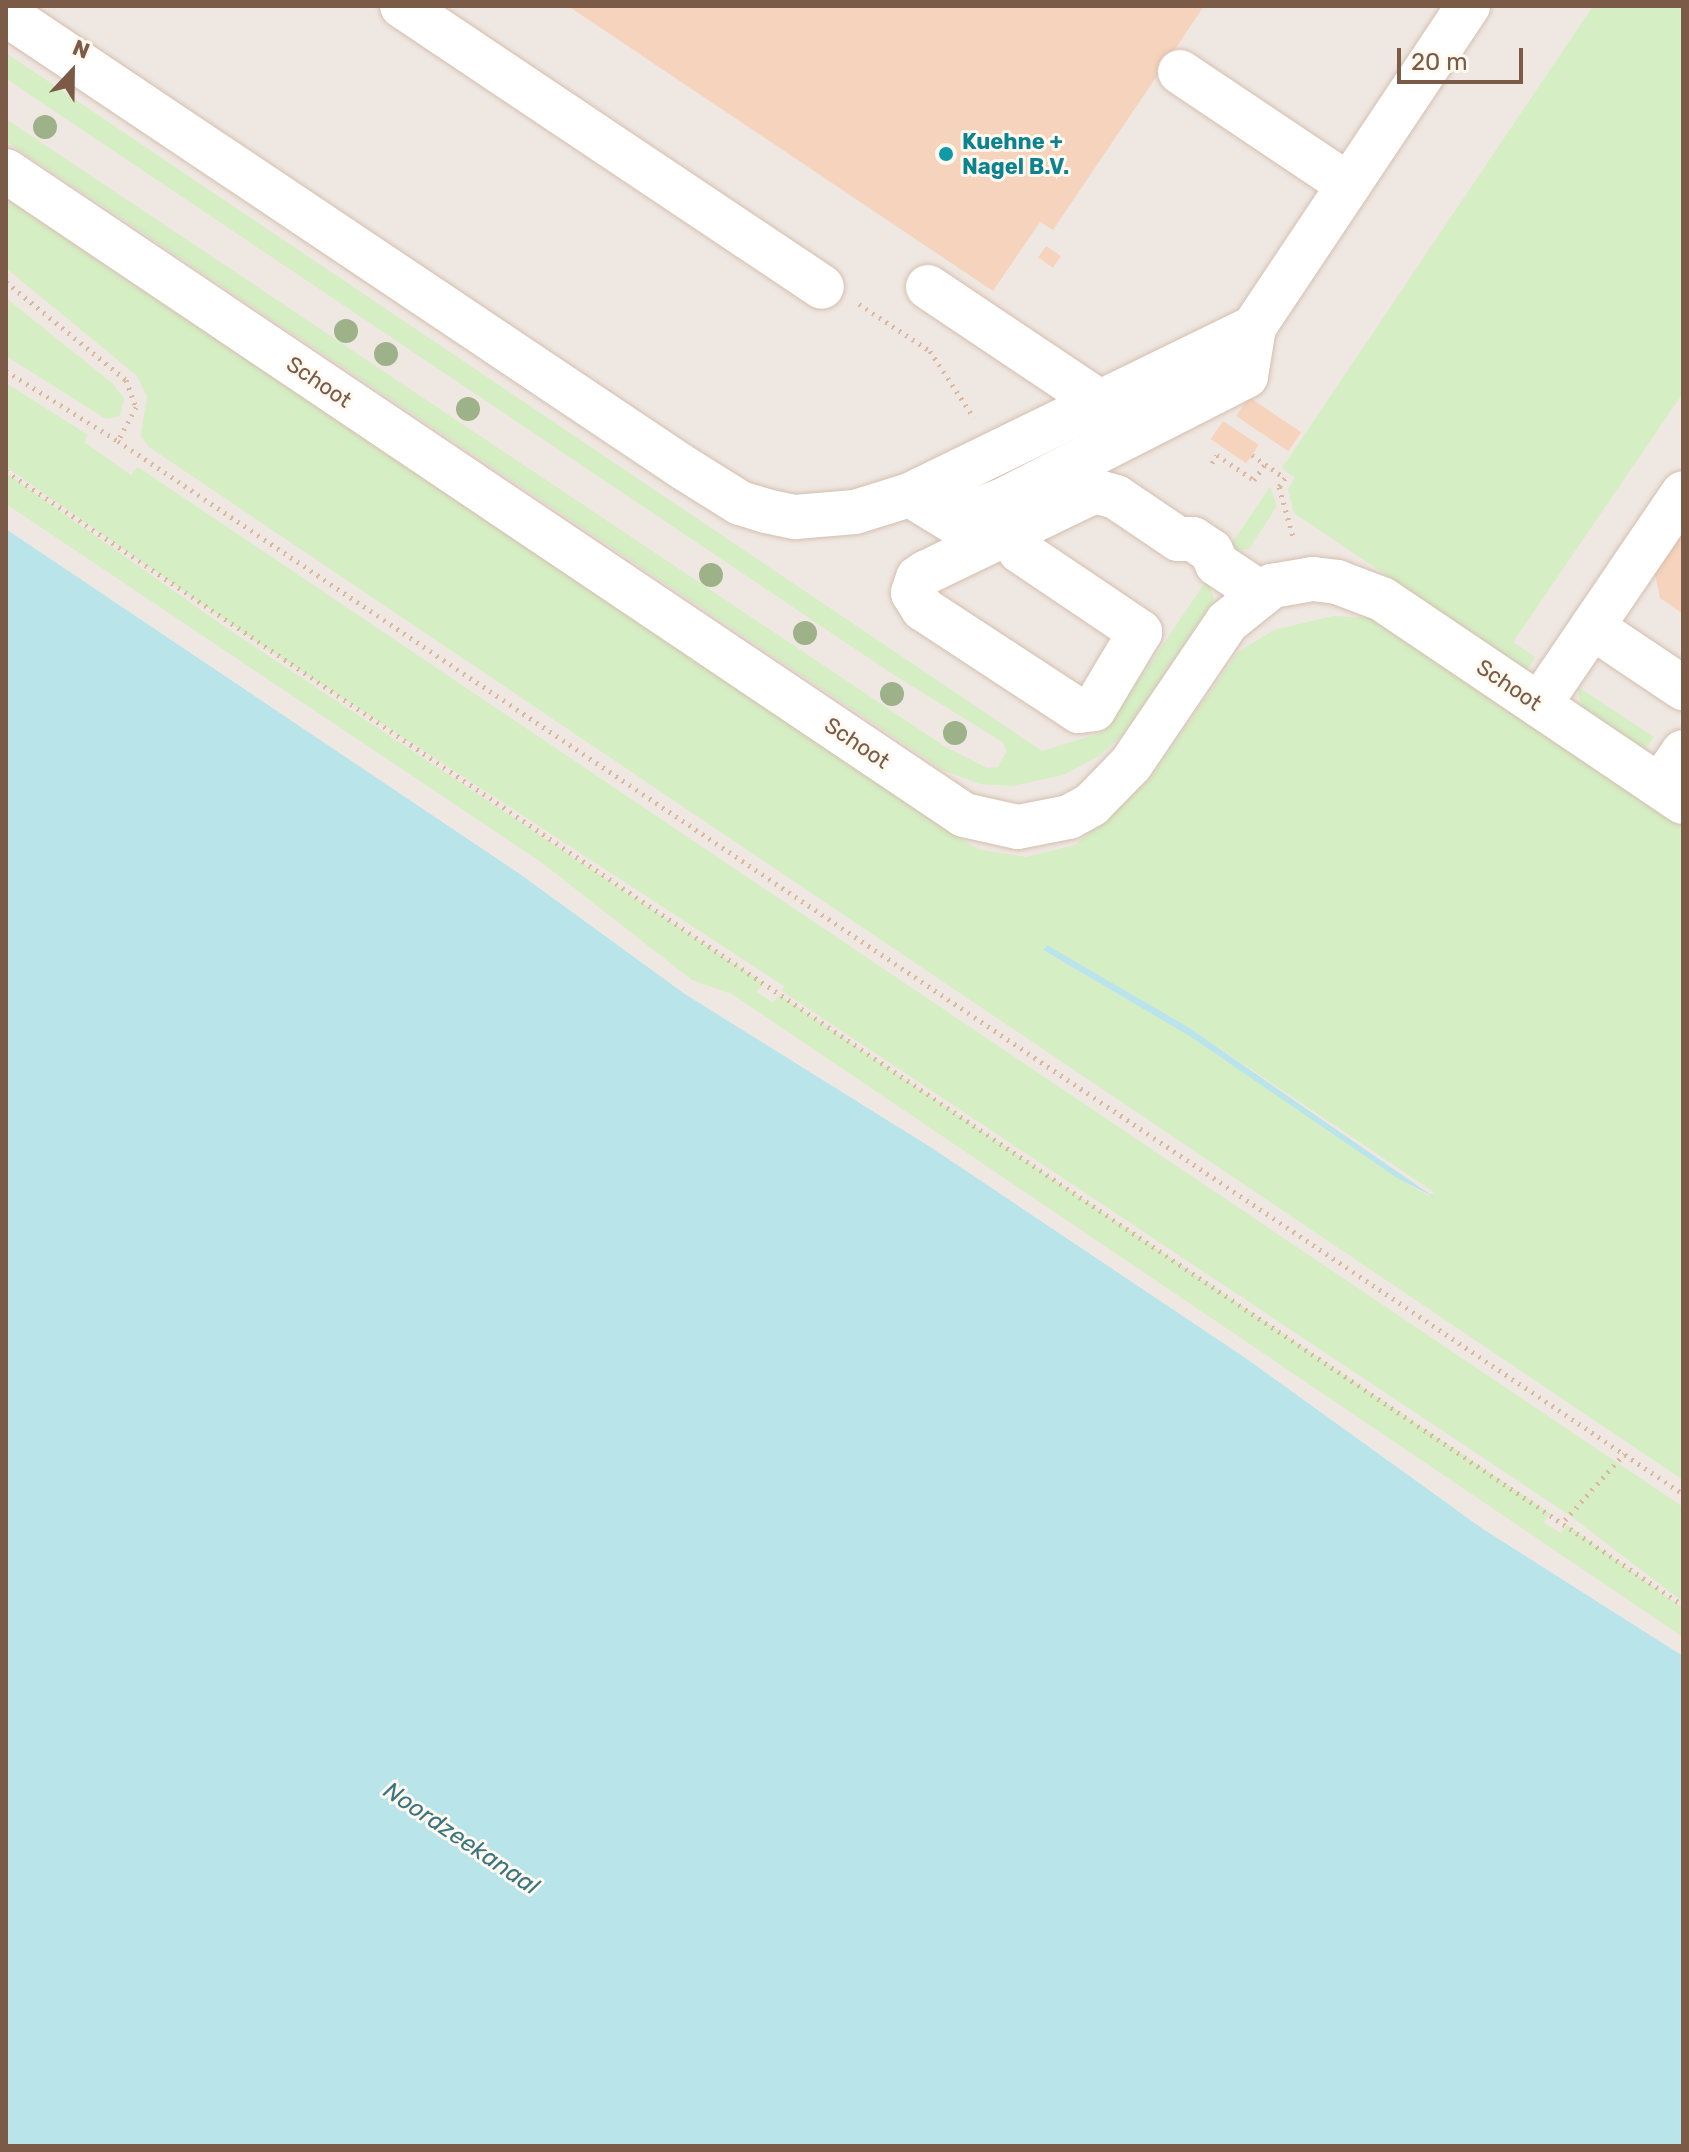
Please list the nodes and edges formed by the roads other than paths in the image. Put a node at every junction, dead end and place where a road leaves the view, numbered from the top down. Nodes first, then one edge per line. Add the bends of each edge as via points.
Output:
1 (402, 6) edge
2 (1468, 6) edge
3 (6, 14) edge
4 (1180, 72) dead end
5 (6, 171) edge
6 (1349, 185) junction
7 (822, 287) road end
8 (928, 287) dead end
9 (1254, 327) junction
10 (1088, 395) junction
11 (1683, 493) edge
12 (910, 495) junction
13 (1010, 531) junction
14 (1259, 592) junction
15 (1592, 627) junction
16 (1683, 688) edge
17 (1539, 705) junction
18 (1675, 780) edge

1 - 7 street
2 - 6 street
3 - 12 street via 740,503 795,517 855,512
4 - 6 street
5 - 14 street, Schoot via 964,815 990,824 1045,824 1092,804 1131,764 1227,622
6 - 9 street
8 - 10 street
9 - 10 street
9 - 12 street via 1246,376 1001,501 951,520
10 - 12 street
10 - 12 street via 982,433 917,466
11 - 15 street
13 - 13 street via 918,578 916,602 1086,713 1094,709 1140,632 1020,551
13 - 14 street via 1095,491 1116,497 1178,539 1183,553 1203,565 1217,564
14 - 17 street, Schoot via 1305,580 1337,582 1382,599
15 - 16 street
15 - 17 street
17 - 18 street, Schoot

